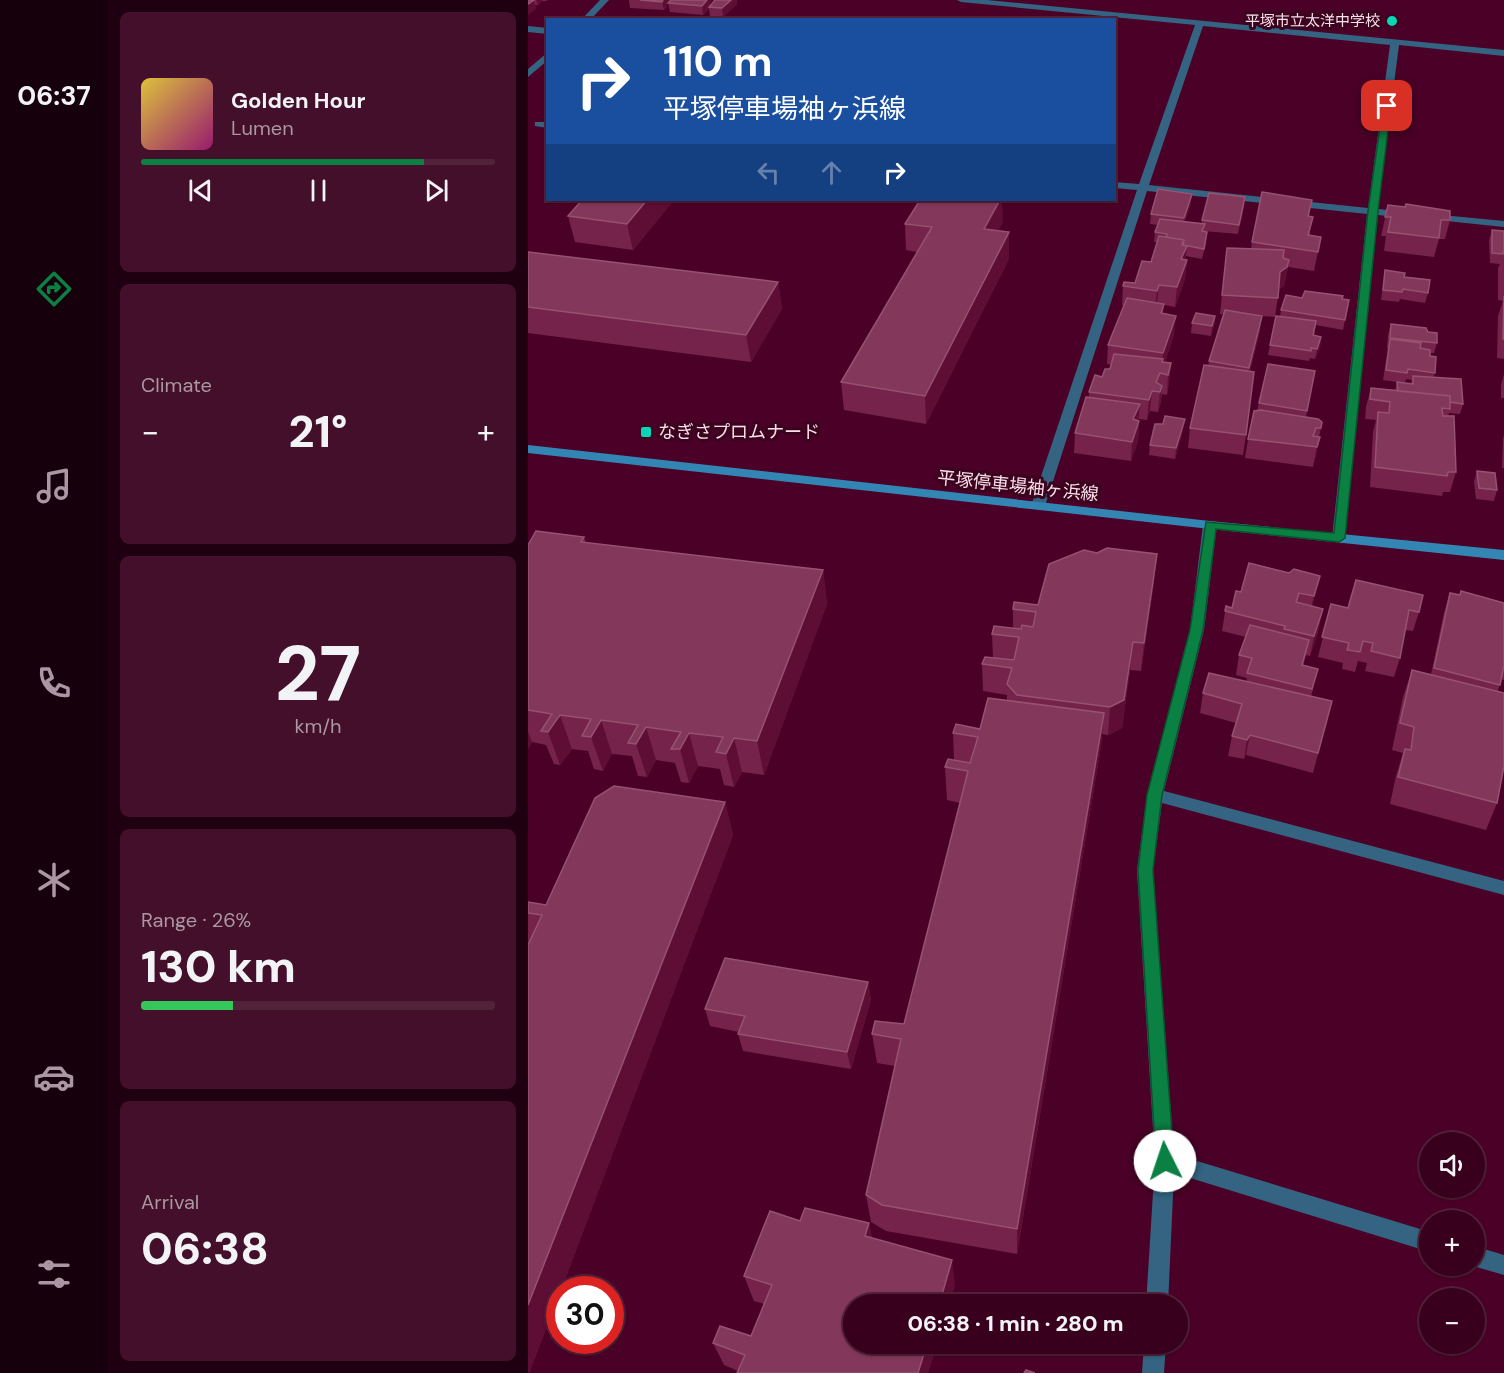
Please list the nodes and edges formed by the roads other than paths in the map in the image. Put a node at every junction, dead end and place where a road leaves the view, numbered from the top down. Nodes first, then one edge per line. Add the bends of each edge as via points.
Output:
1 (605, 0) edge
2 (961, 0) edge
3 (1047, 9) junction
4 (587, 18) edge
5 (1042, 18) edge
6 (1200, 23) junction
7 (528, 29) edge
8 (546, 31) edge
9 (1395, 42) junction
10 (1504, 53) edge
11 (546, 58) edge
12 (528, 74) edge
13 (1116, 185) edge
14 (1143, 188) junction
15 (1373, 211) junction
16 (1504, 224) edge
17 (528, 449) edge
18 (1038, 506) junction
19 (1210, 525) junction
20 (1339, 538) junction
21 (1504, 555) edge
22 (1155, 795) junction
23 (1504, 888) edge
24 (1165, 1161) junction
25 (1419, 1239) edge
26 (1485, 1259) edge
27 (1504, 1265) edge
28 (1158, 1294) edge
29 (1154, 1354) edge
30 (1153, 1373) edge

1 - 4 street
2 - 3 street
3 - 5 street
3 - 6 street
6 - 9 street
6 - 14 street
7 - 8 street
9 - 10 street
9 - 15 street
11 - 12 street
13 - 14 street
14 - 15 street
14 - 18 street
15 - 16 street
15 - 20 street
17 - 18 main road, 平塚停車場袖ヶ浜線
18 - 19 main road, 平塚停車場袖ヶ浜線
19 - 20 main road, 平塚停車場袖ヶ浜線
19 - 22 street via 1197,630
20 - 21 main road, 平塚停車場袖ヶ浜線
22 - 23 street
22 - 24 street via 1145,870
24 - 25 street
24 - 28 street
26 - 27 street
29 - 30 street

